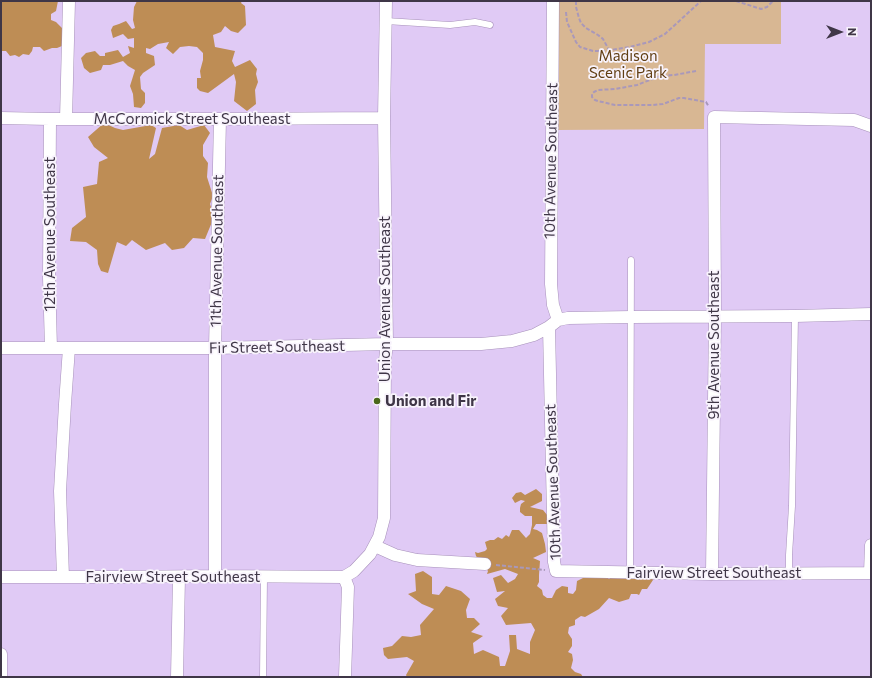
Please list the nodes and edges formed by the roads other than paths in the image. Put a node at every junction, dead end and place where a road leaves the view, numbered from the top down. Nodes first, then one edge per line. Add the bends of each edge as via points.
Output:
1 (69, 1) edge
2 (386, 1) edge
3 (553, 1) edge
4 (386, 21) junction
5 (490, 25) dead end
6 (1, 118) edge
7 (384, 118) junction
8 (50, 119) junction
9 (66, 119) junction
10 (220, 119) junction
11 (871, 126) edge
12 (631, 260) dead end
13 (871, 314) edge
14 (715, 316) junction
15 (795, 316) junction
16 (632, 317) junction
17 (554, 324) junction
18 (387, 344) junction
19 (1, 348) edge
20 (51, 348) junction
21 (69, 348) junction
22 (215, 348) junction
23 (871, 545) edge
24 (375, 546) junction
25 (485, 564) road end
26 (556, 571) joint
27 (630, 572) junction
28 (789, 573) junction
29 (870, 573) edge
30 (712, 574) junction
31 (178, 576) junction
32 (215, 576) junction
33 (1, 577) edge
34 (63, 577) junction
35 (264, 577) junction
36 (344, 577) junction
37 (1, 654) edge
38 (1, 677) edge
39 (177, 677) edge
40 (263, 677) edge
41 (345, 677) edge

1 - 9 street
2 - 4 street, Union Avenue Southeast
3 - 17 street, 10th Avenue Southeast via 550,284
4 - 5 lane via 450,25 475,22
4 - 7 street, Union Avenue Southeast
6 - 8 street, McCormick Street Southeast
7 - 10 street, McCormick Street Southeast
7 - 18 street, Union Avenue Southeast
8 - 9 street, McCormick Street Southeast
8 - 20 street, 12th Avenue Southeast
9 - 10 street, McCormick Street Southeast
10 - 22 street, 11th Avenue Southeast
11 - 14 street, 9th Avenue Southeast via 854,120 714,117
12 - 16 lane
13 - 15 street, Fir Street Southeast
14 - 15 street, Fir Street Southeast
14 - 16 street, Fir Street Southeast
14 - 30 street, 9th Avenue Southeast
15 - 28 lane
16 - 17 street, Fir Street Southeast via 568,318
16 - 27 lane
17 - 18 street, Fir Street Southeast via 534,335 512,341 481,344
17 - 26 street, 10th Avenue Southeast via 549,346
18 - 22 street, Fir Street Southeast
18 - 24 street, Union Avenue Southeast via 384,518
19 - 20 street, Fir Street Southeast
20 - 21 street, Fir Street Southeast
21 - 22 street, Fir Street Southeast
21 - 34 street via 60,491
22 - 32 street, 11th Avenue Southeast
23 - 29 street
24 - 25 street via 395,556 417,560
24 - 36 street, Union Avenue Southeast via 354,571
26 - 27 street, Fairview Street Southeast
27 - 30 street, Fairview Street Southeast
28 - 29 street, Fairview Street Southeast
28 - 30 street, Fairview Street Southeast
31 - 32 street, Fairview Street Southeast
31 - 34 street, Fairview Street Southeast
31 - 39 street
32 - 35 street, Fairview Street Southeast
33 - 34 street, Fairview Street Southeast
35 - 36 street, Fairview Street Southeast
35 - 40 lane
36 - 41 street via 348,587
37 - 38 street

